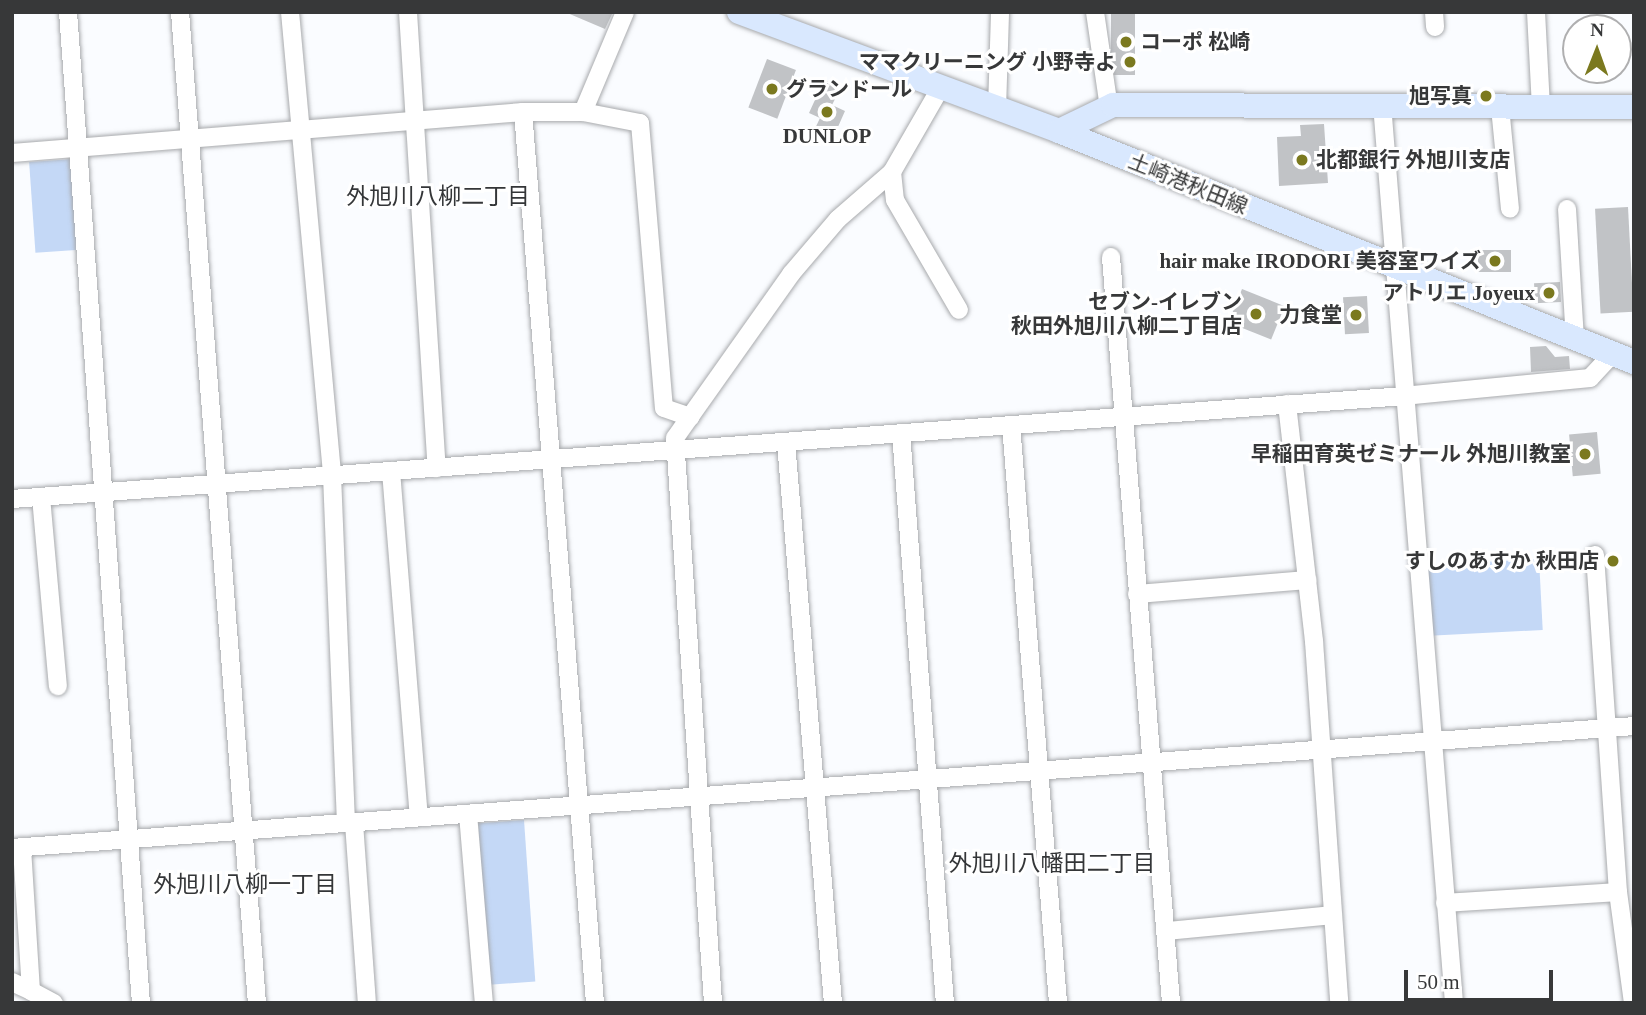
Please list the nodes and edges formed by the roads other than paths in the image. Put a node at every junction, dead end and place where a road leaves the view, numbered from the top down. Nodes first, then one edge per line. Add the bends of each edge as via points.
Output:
1 (68, 12) edge
2 (180, 12) edge
3 (290, 12) edge
4 (408, 12) edge
5 (625, 12) edge
6 (739, 12) edge
7 (1000, 12) edge
8 (1095, 12) edge
9 (1536, 12) edge
10 (940, 89) junction
11 (1382, 104) junction
12 (1500, 107) junction
13 (1634, 107) edge
14 (1109, 108) junction
15 (1541, 108) junction
16 (997, 109) junction
17 (523, 112) junction
18 (583, 112) junction
19 (413, 121) junction
20 (301, 130) junction
21 (1059, 131) junction
22 (190, 139) junction
23 (81, 148) junction
24 (12, 153) edge
25 (891, 172) junction
26 (1510, 209) dead end
27 (1567, 209) dead end
28 (1111, 257) dead end
29 (1391, 268) junction
30 (959, 310) dead end
31 (1575, 338) junction
32 (1623, 358) edge
33 (1403, 396) junction
34 (1287, 404) junction
35 (1122, 416) junction
36 (690, 417) junction
37 (1011, 425) junction
38 (901, 433) junction
39 (786, 442) junction
40 (673, 450) junction
41 (552, 459) junction
42 (437, 468) junction
43 (391, 471) junction
44 (332, 475) junction
45 (217, 484) junction
46 (101, 493) junction
47 (41, 497) junction
48 (12, 499) edge
49 (1595, 555) dead end
50 (1307, 580) junction
51 (1138, 594) junction
52 (58, 686) dead end
53 (1634, 726) edge
54 (1609, 728) junction
55 (1433, 741) junction
56 (1320, 750) junction
57 (1153, 762) junction
58 (1042, 771) junction
59 (928, 779) junction
60 (817, 788) junction
61 (697, 796) junction
62 (579, 805) junction
63 (468, 814) junction
64 (419, 817) junction
65 (350, 823) junction
66 (244, 831) junction
67 (132, 839) junction
68 (17, 848) edge
69 (1619, 892) junction
70 (1446, 903) junction
71 (1332, 915) junction
72 (1167, 931) junction
73 (12, 982) edge
74 (31, 991) junction
75 (54, 1003) edge
76 (141, 1003) edge
77 (257, 1003) edge
78 (367, 1003) edge
79 (484, 1003) edge
80 (595, 1003) edge
81 (713, 1003) edge
82 (833, 1003) edge
83 (944, 1003) edge
84 (1058, 1003) edge
85 (1171, 1003) edge
86 (1339, 1003) edge
87 (1454, 1003) edge
88 (1633, 1003) edge

1 - 23 street
2 - 22 street
3 - 20 street
4 - 19 street
5 - 18 street
6 - 10 main road, 土崎港秋田線
7 - 16 street
8 - 14 street
9 - 15 street
10 - 16 main road, 土崎港秋田線
10 - 25 street
11 - 12 main road
11 - 14 main road
11 - 29 street
12 - 15 main road
12 - 26 street
13 - 15 main road
14 - 21 main road
16 - 21 main road, 土崎港秋田線
17 - 18 street
17 - 19 street
17 - 41 street
18 - 36 street via 639,123 664,408
19 - 20 street
19 - 42 street
20 - 22 street
20 - 44 street
21 - 29 main road, 土崎港秋田線
22 - 23 street
22 - 45 street
23 - 24 street
23 - 46 street
25 - 30 street via 895,200
25 - 36 street via 838,219 791,274
27 - 31 street
28 - 35 street
29 - 31 main road, 土崎港秋田線
29 - 33 street
31 - 32 main road, 土崎港秋田線
32 - 33 street via 1590,379
33 - 34 street
33 - 55 street
34 - 35 street
34 - 50 street
35 - 37 street
35 - 51 street
36 - 40 street
37 - 38 street
37 - 58 street
38 - 39 street
38 - 59 street
39 - 40 street
39 - 60 street
40 - 41 street
40 - 61 street
41 - 42 street
41 - 62 street
42 - 43 street
43 - 44 street
43 - 64 street
44 - 45 street
44 - 65 street
45 - 46 street
45 - 66 street
46 - 47 street
46 - 67 street
47 - 48 street
47 - 52 street
49 - 54 street
50 - 51 street
50 - 56 street
51 - 57 street
53 - 54 street
54 - 55 street
54 - 69 street
55 - 56 street
55 - 70 street
56 - 57 street
56 - 71 street
57 - 58 street
57 - 72 street
58 - 59 street
58 - 84 street
59 - 60 street
59 - 83 street
60 - 61 street
60 - 82 street
61 - 62 street
61 - 81 street
62 - 63 street
62 - 80 street
63 - 64 street
63 - 79 street
64 - 65 street
65 - 66 street
65 - 78 street
66 - 67 street
66 - 77 street
67 - 68 street
67 - 76 street
68 - 74 street
69 - 70 street
69 - 88 street
70 - 87 street
71 - 72 street
71 - 86 street
72 - 85 street
73 - 74 street
74 - 75 street

